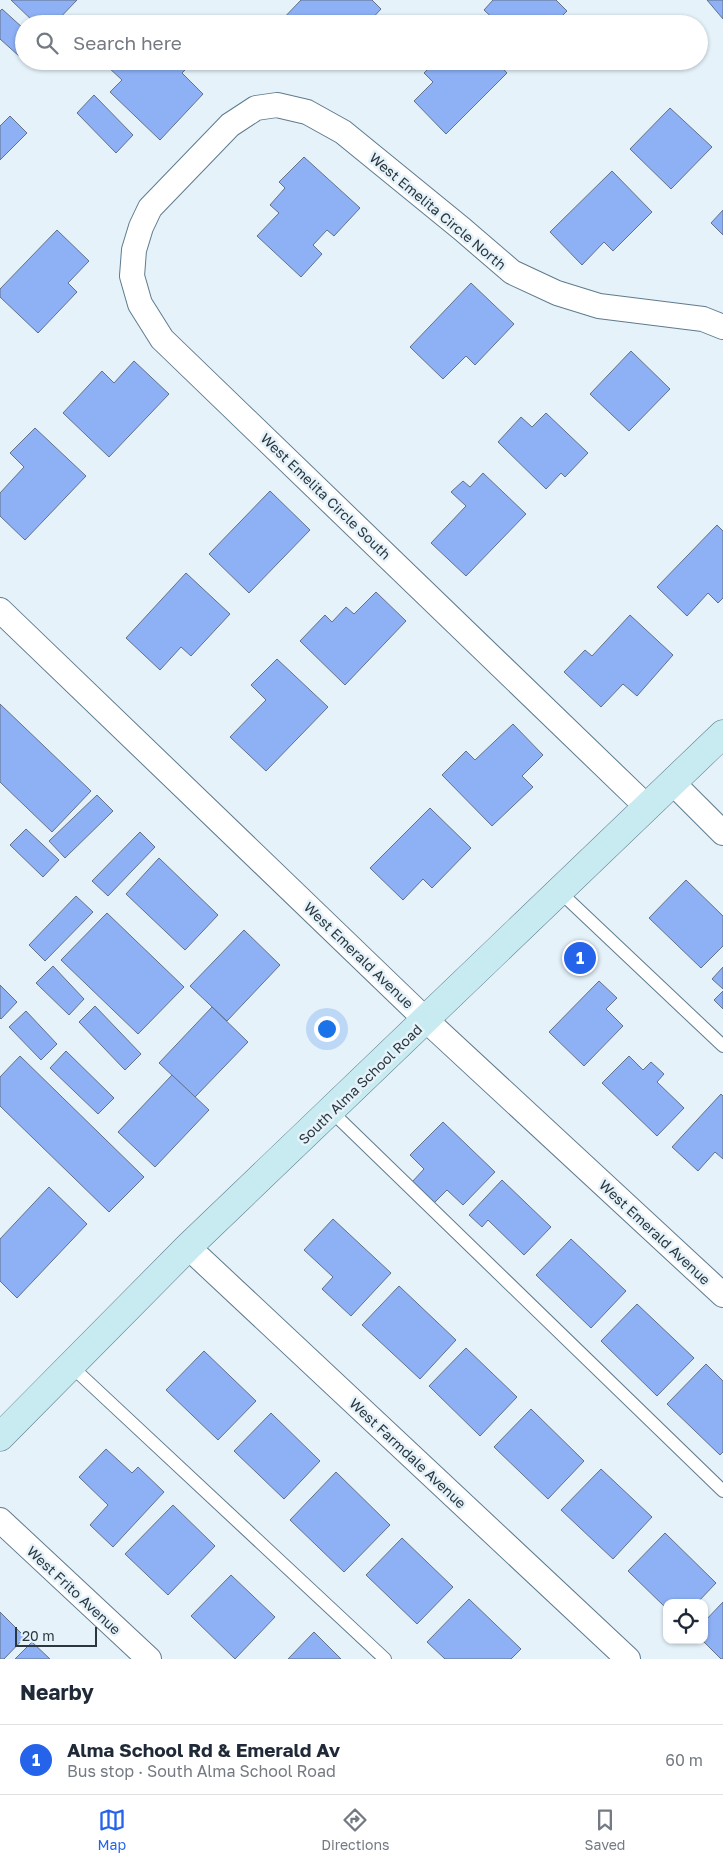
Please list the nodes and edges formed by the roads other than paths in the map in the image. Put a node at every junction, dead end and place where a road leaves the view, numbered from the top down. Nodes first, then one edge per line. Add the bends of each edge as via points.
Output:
1 (204, 152) joint
2 (723, 327) edge
3 (0, 610) edge
4 (723, 734) edge
5 (672, 782) junction
6 (647, 807) junction
7 (723, 833) edge
8 (559, 891) junction
9 (426, 1020) junction
10 (723, 1046) edge
11 (331, 1111) junction
12 (188, 1248) junction
13 (723, 1295) edge
14 (70, 1365) junction
15 (0, 1437) edge
16 (723, 1491) edge
17 (0, 1520) edge
18 (148, 1659) edge
19 (385, 1659) edge
20 (628, 1659) edge

1 - 2 street, West Emelita Circle North via 230,125 256,108 277,105 307,112 343,132 512,272 557,293 599,306 702,319
1 - 6 street, West Emelita Circle South via 150,208 134,250 132,276 140,304 162,339
3 - 9 street, West Emerald Avenue
4 - 5 main road, South Alma School Road
5 - 6 main road, South Alma School Road
5 - 7 street
6 - 8 main road, South Alma School Road
8 - 9 main road, South Alma School Road
8 - 10 lane
9 - 11 main road, South Alma School Road
9 - 13 street, West Emerald Avenue
11 - 12 main road, South Alma School Road
11 - 16 lane
12 - 14 main road, South Alma School Road
12 - 20 street, West Farmdale Avenue
14 - 15 main road, South Alma School Road
14 - 19 lane
17 - 18 street, West Frito Avenue

